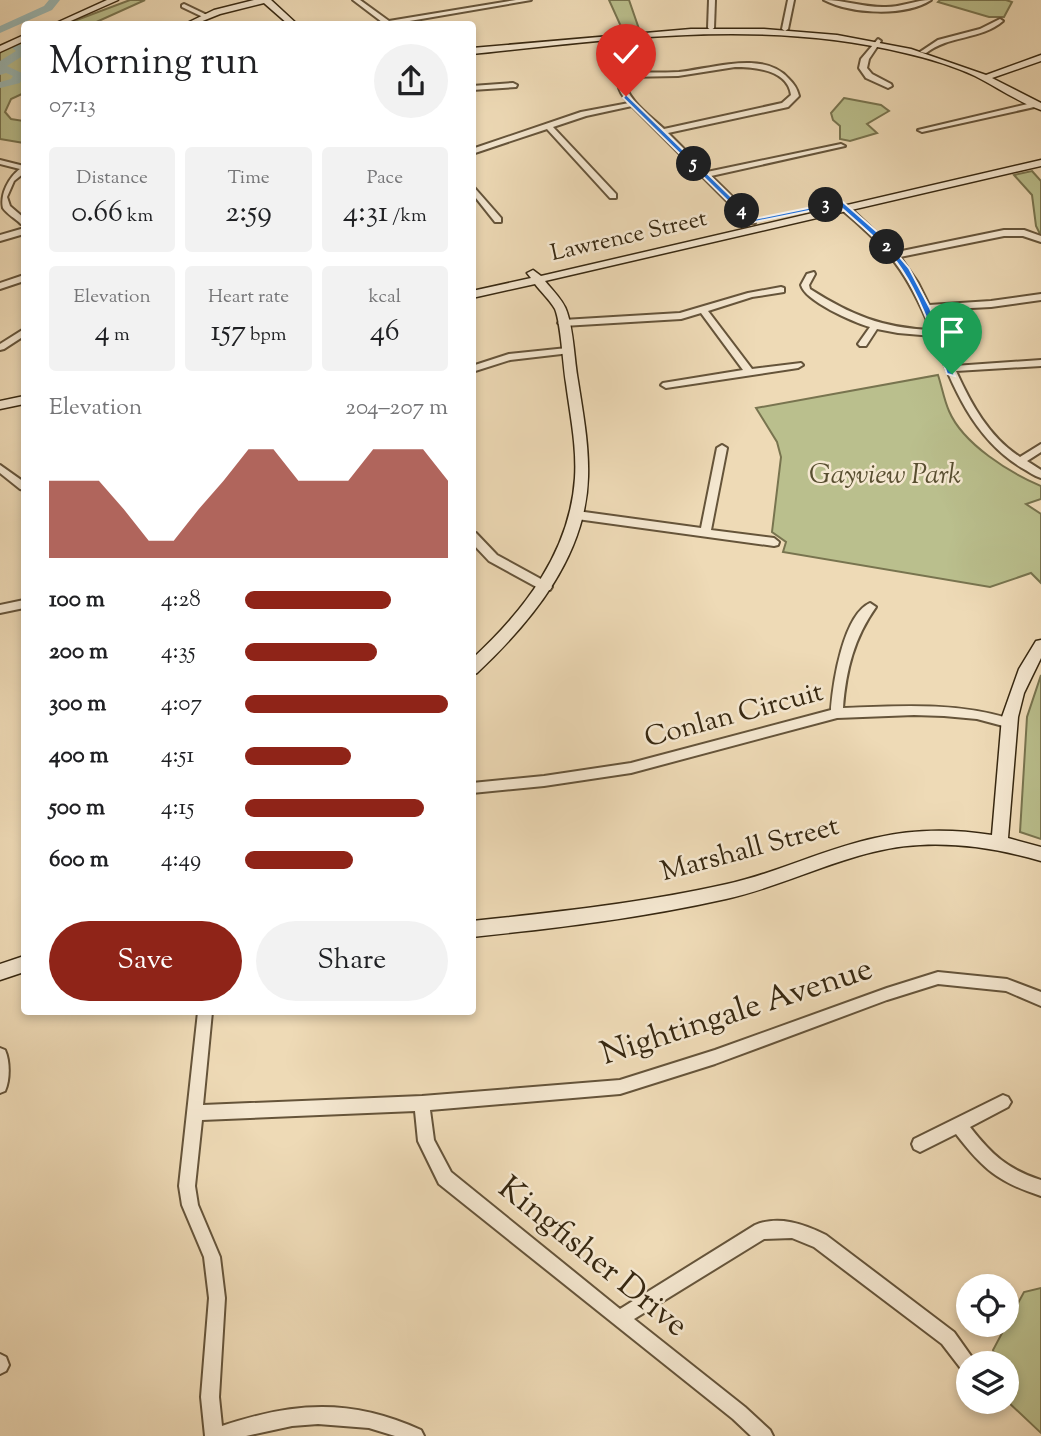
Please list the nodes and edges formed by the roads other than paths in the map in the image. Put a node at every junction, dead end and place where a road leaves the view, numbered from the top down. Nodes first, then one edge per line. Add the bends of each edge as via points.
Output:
1 (124, 0) edge
2 (265, 0) edge
3 (356, 0) edge
4 (528, 0) edge
5 (712, 0) edge
6 (791, 0) edge
7 (827, 0) edge
8 (928, 0) edge
9 (112, 2) edge
10 (184, 6) dead end
11 (205, 16) junction
12 (65, 21) edge
13 (195, 21) edge
14 (290, 21) edge
15 (382, 21) edge
16 (404, 21) edge
17 (1000, 21) dead end
18 (711, 28) junction
19 (785, 29) junction
20 (624, 35) junction
21 (21, 39) edge
22 (878, 41) junction
23 (0, 49) edge
24 (476, 51) edge
25 (925, 52) junction
26 (1041, 58) edge
27 (620, 75) junction
28 (990, 75) junction
29 (513, 85) dead end
30 (888, 86) dead end
31 (476, 88) edge
32 (633, 104) junction
33 (1039, 105) edge
34 (548, 126) junction
35 (922, 130) dead end
36 (662, 132) junction
37 (841, 146) dead end
38 (476, 151) edge
39 (1041, 156) edge
40 (0, 162) edge
41 (1041, 163) edge
42 (21, 168) edge
43 (21, 172) edge
44 (706, 175) junction
45 (476, 192) edge
46 (613, 196) dead end
47 (2, 197) edge
48 (842, 205) junction
49 (21, 216) edge
50 (498, 220) dead end
51 (755, 225) junction
52 (21, 232) edge
53 (0, 238) edge
54 (1041, 239) edge
55 (895, 255) junction
56 (811, 274) dead end
57 (535, 276) junction
58 (21, 279) edge
59 (0, 286) edge
60 (476, 286) edge
61 (781, 290) dead end
62 (476, 294) edge
63 (1041, 297) edge
64 (926, 308) junction
65 (704, 311) junction
66 (564, 323) junction
67 (874, 327) junction
68 (935, 333) junction
69 (21, 334) edge
70 (863, 344) dead end
71 (1, 347) edge
72 (567, 351) junction
73 (1041, 363) edge
74 (798, 365) dead end
75 (476, 368) edge
76 (950, 369) junction
77 (748, 371) junction
78 (666, 384) dead end
79 (21, 392) edge
80 (0, 396) edge
81 (21, 401) edge
82 (0, 405) edge
83 (722, 447) dead end
84 (1041, 447) edge
85 (1019, 462) junction
86 (0, 468) edge
87 (1041, 475) edge
88 (21, 485) edge
89 (577, 515) junction
90 (705, 533) junction
91 (476, 540) edge
92 (774, 542) dead end
93 (545, 587) junction
94 (21, 605) edge
95 (870, 607) dead end
96 (0, 609) edge
97 (1041, 645) edge
98 (479, 655) edge
99 (837, 713) junction
100 (1007, 722) junction
101 (476, 788) edge
102 (999, 843) junction
103 (1041, 853) edge
104 (476, 929) edge
105 (21, 965) edge
106 (0, 972) edge
107 (1041, 999) edge
108 (205, 1015) edge
109 (0, 1055) edge
110 (0, 1086) edge
111 (1003, 1102) dead end
112 (422, 1103) junction
113 (195, 1113) junction
114 (959, 1125) junction
115 (920, 1144) dead end
116 (1041, 1188) edge
117 (619, 1319) junction
118 (958, 1351) edge
119 (216, 1436) edge
120 (415, 1436) edge
121 (764, 1436) edge

1 - 9 street
2 - 11 street
2 - 14 street
3 - 15 street
4 - 16 street
5 - 18 street
6 - 19 street
7 - 8 street via 883,9 911,7
9 - 12 street
10 - 11 street
11 - 13 street
17 - 25 street
18 - 19 street
18 - 20 street
19 - 22 street
20 - 24 street
20 - 27 street via 628,50
21 - 23 street
22 - 25 street
22 - 30 street via 863,68
25 - 28 street
26 - 28 street
27 - 32 street via 620,89
27 - 36 street via 678,75 750,65 774,70 794,89 795,96 785,105
28 - 33 street
29 - 31 street
32 - 34 street
32 - 36 street
33 - 35 street
34 - 38 street
34 - 46 street
36 - 44 street
37 - 44 street
39 - 48 street, Lawrence Street
40 - 42 street
41 - 48 street, Lawrence Street
43 - 47 street
44 - 51 street
45 - 50 street
47 - 49 street via 6,207
48 - 51 street, Lawrence Street
48 - 55 street
51 - 57 street, Lawrence Street
52 - 53 street
54 - 55 street via 1004,233
55 - 64 street
56 - 67 street via 806,290
57 - 60 street, Lawrence Street
57 - 62 street, Lawrence Street
57 - 66 street via 561,310
58 - 59 street
61 - 65 street
63 - 64 street
64 - 68 street
65 - 66 street
65 - 77 street
66 - 72 street
67 - 68 street
67 - 70 street
68 - 76 street
69 - 71 street
72 - 75 street via 509,357
72 - 89 street via 581,446
73 - 76 street
74 - 77 street
76 - 85 street via 964,402 985,433
77 - 78 street
79 - 80 street
81 - 82 street
83 - 90 street
84 - 85 street
85 - 87 street
86 - 88 street
89 - 90 street
89 - 93 street
90 - 92 street
91 - 93 street via 494,558
93 - 98 street via 519,624
94 - 96 street
95 - 99 street via 859,616 837,694
97 - 100 street via 1016,690
99 - 100 street, Conlan Circuit via 914,710 976,714
99 - 101 street, Conlan Circuit via 631,768
100 - 102 street
102 - 103 street, Marshall Street
102 - 104 street, Marshall Street via 943,839 876,844 728,891 589,917
105 - 106 street
107 - 112 street, Nightingale Avenue via 1007,985 938,978 643,1082 592,1091
108 - 113 street
109 - 110 street
111 - 114 street
112 - 113 street, Nightingale Avenue
112 - 117 street, Kingfisher Drive via 426,1141 445,1178
113 - 119 street via 187,1186 212,1257 217,1298 210,1397
114 - 115 street
114 - 116 street via 1000,1172
117 - 118 street via 761,1231 780,1228 820,1241 948,1338
117 - 121 street, Kingfisher Drive
119 - 120 street via 285,1420 338,1415 379,1420

